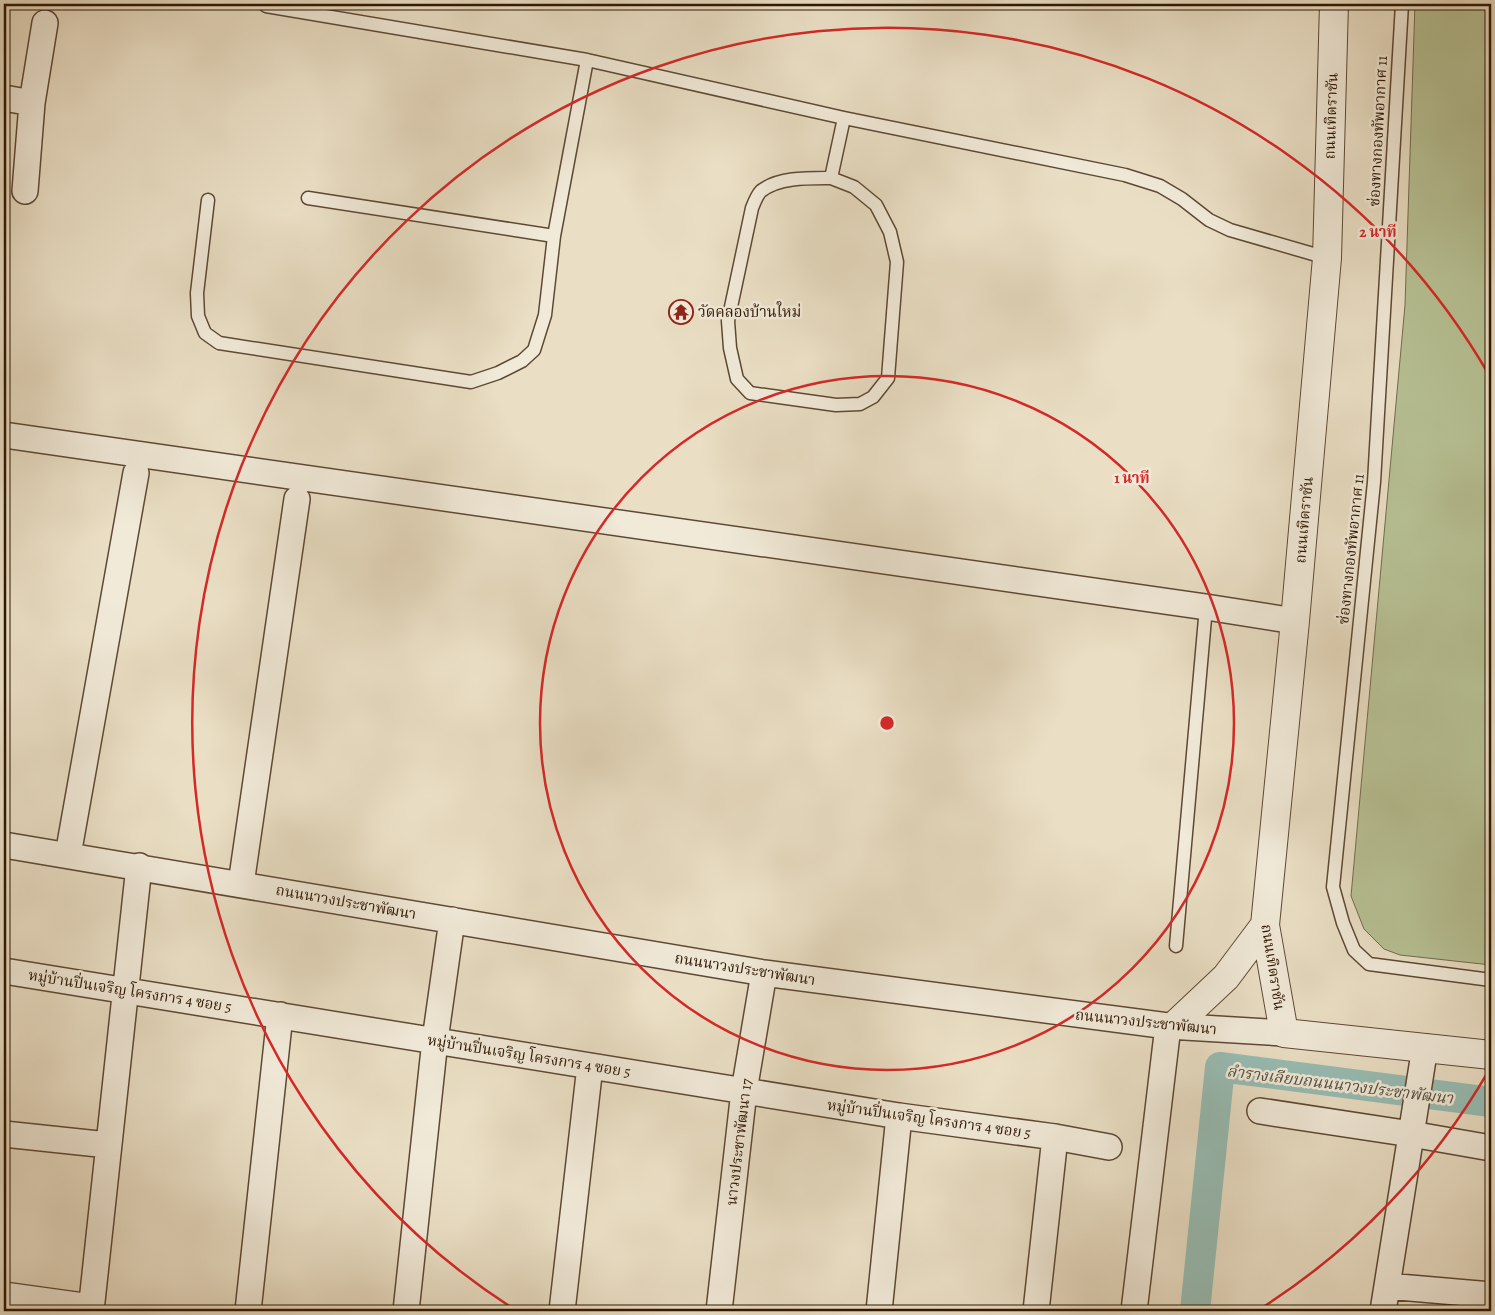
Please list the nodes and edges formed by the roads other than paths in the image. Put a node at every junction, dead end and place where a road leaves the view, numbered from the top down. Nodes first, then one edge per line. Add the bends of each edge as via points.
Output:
1 (1334, 4) edge
2 (1402, 4) edge
3 (266, 6) dead end
4 (45, 24) dead end
5 (587, 60) junction
6 (4, 98) edge
7 (32, 103) junction
8 (844, 118) junction
9 (831, 178) junction
10 (25, 192) dead end
11 (308, 198) dead end
12 (208, 200) dead end
13 (554, 236) junction
14 (1327, 258) junction
15 (4, 435) edge
16 (136, 473) dead end
17 (297, 499) dead end
18 (1206, 607) junction
19 (1295, 621) junction
20 (4, 845) edge
21 (68, 855) junction
22 (139, 866) junction
23 (241, 884) junction
24 (452, 920) junction
25 (1265, 925) junction
26 (1176, 946) dead end
27 (4, 970) edge
28 (764, 973) junction
29 (1491, 980) edge
30 (125, 990) junction
31 (280, 1015) junction
32 (1171, 1026) junction
33 (1284, 1033) junction
34 (435, 1040) junction
35 (1425, 1047) junction
36 (1491, 1055) edge
37 (590, 1066) junction
38 (744, 1091) junction
39 (1260, 1110) dead end
40 (899, 1116) junction
41 (1413, 1123) junction
42 (4, 1134) edge
43 (1056, 1137) junction
44 (108, 1145) junction
45 (1109, 1147) dead end
46 (1491, 1148) edge
47 (1387, 1286) junction
48 (4, 1295) edge
49 (1491, 1295) edge
50 (91, 1309) edge
51 (248, 1311) edge
52 (406, 1311) edge
53 (562, 1311) edge
54 (719, 1311) edge
55 (879, 1311) edge
56 (1036, 1311) edge
57 (1134, 1311) edge
58 (1383, 1311) edge

1 - 14 street, ถนนเทิดราชัน
2 - 29 lane, ช่องทางกองทัพอากาศ 11 via 1374,482 1333,887 1354,950 1370,964
3 - 5 lane
4 - 7 street
5 - 8 lane
5 - 13 lane
6 - 7 street
7 - 10 street
8 - 9 lane
8 - 14 lane via 1143,180 1160,186 1209,220 1230,230
9 - 9 lane via 854,188 876,205 890,232 896,262 888,378 873,397 860,404 750,393 737,379 728,321 752,208 759,192 773,185 802,178
11 - 13 lane
12 - 13 lane via 197,293 198,316 206,333 219,343 471,382 522,361 534,350 545,315
14 - 19 street, ถนนเทิดราชัน
15 - 18 street
16 - 21 street
17 - 23 street
18 - 19 street
18 - 26 lane
19 - 25 street, ถนนเทิดราชัน
20 - 21 street, ถนนนาวงประชาพัฒนา
21 - 22 street, ถนนนาวงประชาพัฒนา
22 - 23 street, ถนนนาวงประชาพัฒนา
22 - 30 street
23 - 24 street, ถนนนาวงประชาพัฒนา
24 - 28 street, ถนนนาวงประชาพัฒนา
24 - 34 street
25 - 32 street via 1226,977
25 - 33 street, ถนนเทิดราชัน
27 - 30 street, หมู่บ้านปิ่นเจริญ โครงการ 4 ซอย 5
28 - 32 street, ถนนนาวงประชาพัฒนา
28 - 38 street, นาวงประชาพัฒนา 17
30 - 31 street, หมู่บ้านปิ่นเจริญ โครงการ 4 ซอย 5
30 - 44 street
31 - 34 street, หมู่บ้านปิ่นเจริญ โครงการ 4 ซอย 5
31 - 51 street
32 - 33 street, ถนนนาวงประชาพัฒนา
32 - 57 street
33 - 35 street, ถนนนาวงประชาพัฒนา
34 - 37 street, หมู่บ้านปิ่นเจริญ โครงการ 4 ซอย 5
34 - 52 street
35 - 36 street, ถนนนาวงประชาพัฒนา
35 - 41 street
37 - 38 street, หมู่บ้านปิ่นเจริญ โครงการ 4 ซอย 5
37 - 53 street
38 - 40 street, หมู่บ้านปิ่นเจริญ โครงการ 4 ซอย 5
38 - 54 street, นาวงประชาพัฒนา 17
39 - 41 street
40 - 43 street, หมู่บ้านปิ่นเจริญ โครงการ 4 ซอย 5
40 - 55 street
41 - 46 street
41 - 47 street
42 - 44 street
43 - 45 street, หมู่บ้านปิ่นเจริญ โครงการ 4 ซอย 5
43 - 56 street
44 - 50 street
47 - 49 street
47 - 58 street
48 - 50 street

